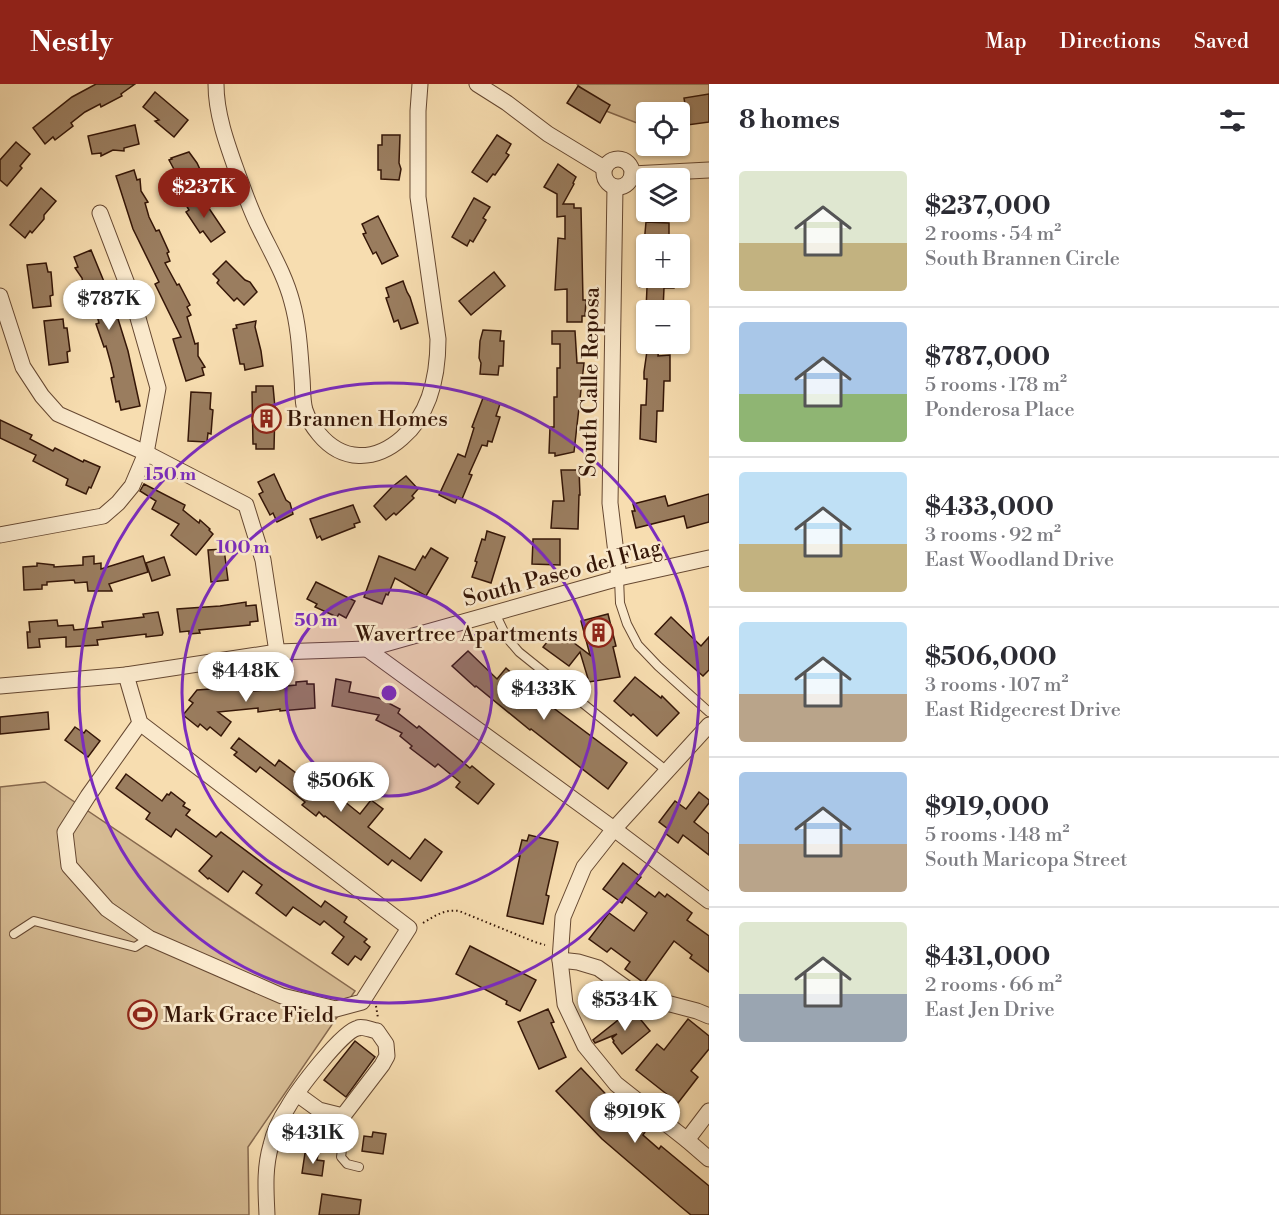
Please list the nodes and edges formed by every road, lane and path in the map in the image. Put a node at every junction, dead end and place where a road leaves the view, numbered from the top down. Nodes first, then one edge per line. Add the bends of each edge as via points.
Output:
1 (216, 84) edge
2 (420, 84) edge
3 (477, 84) edge
4 (604, 168) junction
5 (709, 170) edge
6 (632, 174) junction
7 (615, 187) junction
8 (99, 213) dead end
9 (2, 306) edge
10 (146, 453) junction
11 (0, 535) edge
12 (709, 558) edge
13 (619, 578) junction
14 (495, 613) junction
15 (367, 649) junction
16 (277, 652) junction
17 (126, 675) junction
18 (0, 686) edge
19 (709, 712) edge
20 (140, 723) junction
21 (709, 725) edge
22 (667, 771) junction
23 (614, 829) junction
24 (709, 901) edge
25 (409, 928) junction
26 (14, 934) dead end
27 (149, 938) junction
28 (560, 954) junction
29 (366, 997) junction
30 (709, 1016) edge
31 (376, 1031) junction
32 (297, 1094) junction
33 (709, 1111) edge
34 (343, 1116) junction
35 (687, 1140) junction
36 (709, 1159) edge
37 (359, 1167) dead end
38 (267, 1215) edge

1 - 2 street via 231,154 252,213 292,302 305,410 324,440 340,451 359,456 388,449 406,435 426,408 436,377 438,339 418,197
3 - 4 street
4 - 6 street via 610,161 626,160
4 - 7 street via 607,181
5 - 6 street
6 - 7 street via 627,183
7 - 13 street, South Calle Reposa via 610,503
8 - 10 street via 132,297 158,388
9 - 10 street via 23,367 58,414
10 - 11 street via 132,486 103,516
10 - 16 street via 246,505 262,560
12 - 13 street, South Paseo del Flag
13 - 14 street, South Paseo del Flag
13 - 19 lane via 620,603 638,645
14 - 15 street, South Paseo del Flag
14 - 22 lane via 519,652
15 - 16 street, South Paseo del Flag
15 - 23 street
16 - 17 street, South Paseo del Flag
17 - 18 street, South Paseo del Flag
17 - 20 street
20 - 25 street
20 - 27 street via 65,832 69,866 107,909
21 - 22 street
22 - 23 street
23 - 24 street
23 - 28 street via 584,867 563,916
25 - 28 path via 441,912 459,911
25 - 29 street
26 - 27 lane via 34,921 135,947
27 - 29 street via 282,996 336,1009 362,1002
28 - 30 street via 598,968 636,995
28 - 35 street via 566,1004 585,1046 616,1084
29 - 31 path via 378,1008
31 - 32 street via 359,1027 344,1036
31 - 34 street via 386,1044 387,1056
32 - 34 street via 319,1110
32 - 38 street via 270,1146 265,1178
33 - 35 street
34 - 37 lane via 341,1157 347,1164
35 - 36 street

